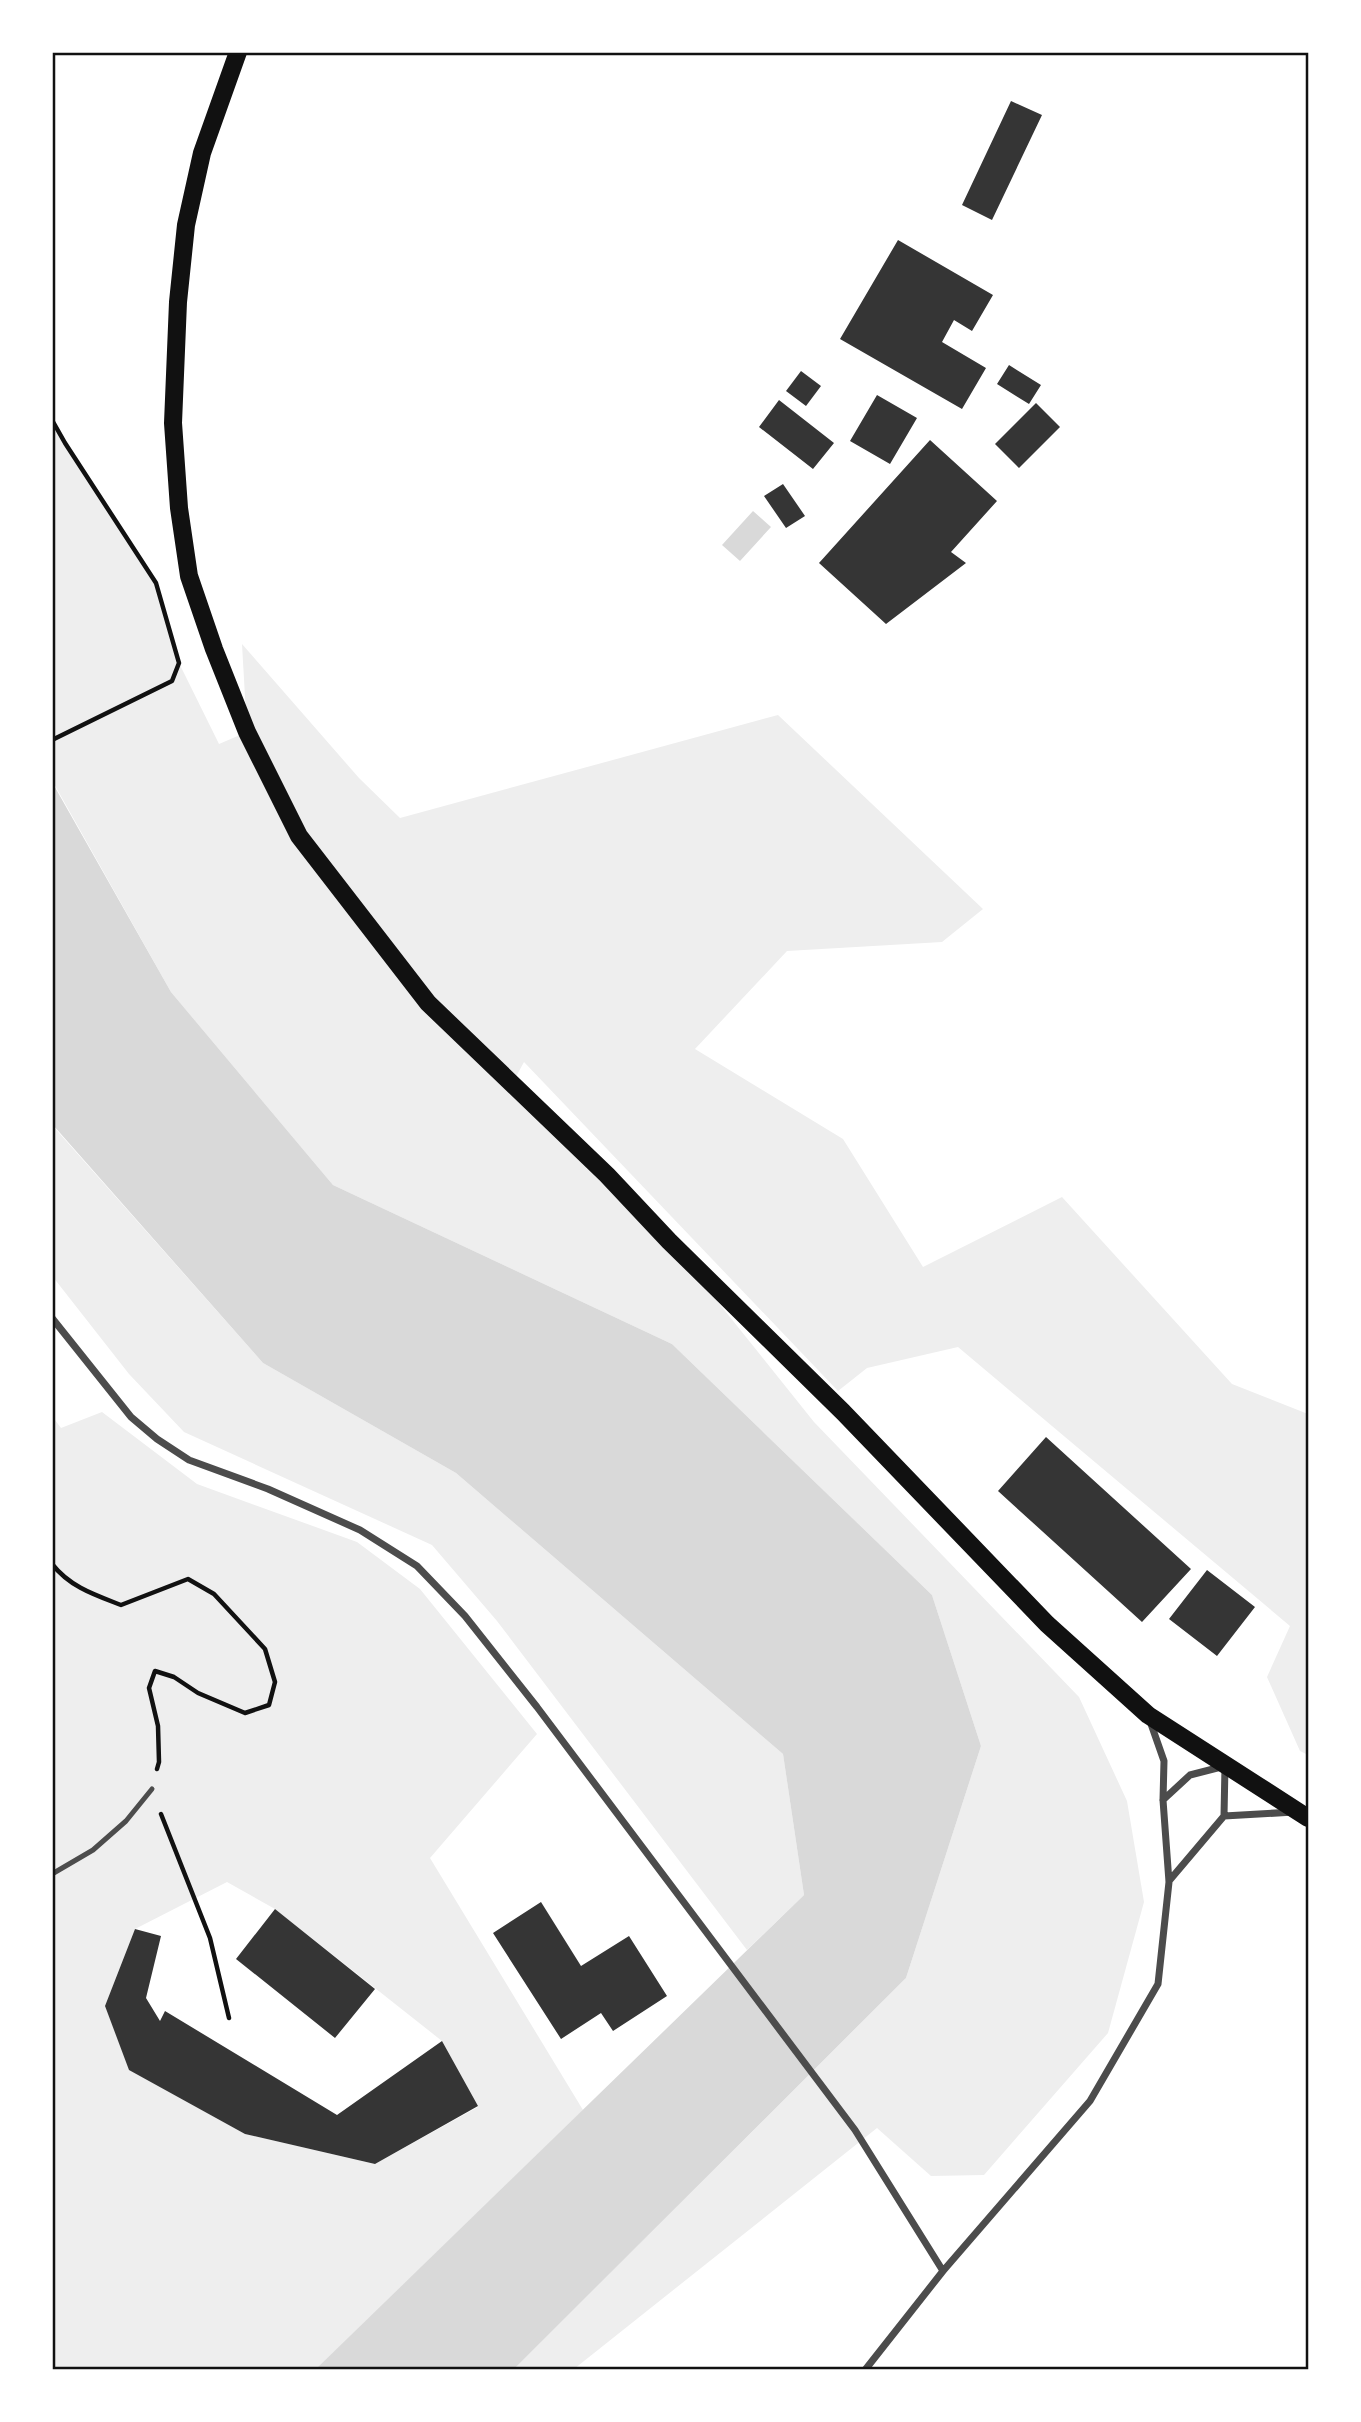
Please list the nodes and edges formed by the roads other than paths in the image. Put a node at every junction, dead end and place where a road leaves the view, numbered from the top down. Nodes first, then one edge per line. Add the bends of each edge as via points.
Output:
1 (238, 52) edge
2 (52, 1318) edge
3 (1148, 1715) junction
4 (1225, 1766) junction
5 (152, 1789) road end
6 (1163, 1800) junction
7 (1303, 1815) edge
8 (1224, 1816) junction
9 (52, 1874) edge
10 (1169, 1882) junction
11 (943, 2270) junction
12 (865, 2370) edge

1 - 3 main road via 202,153 186,225 173,423 178,496 189,576 214,649 247,732 299,836 428,1003 607,1175 1047,1624
2 - 11 street via 131,1417 156,1439 188,1460 360,1530 417,1566 465,1616 855,2130
3 - 4 main road
3 - 6 street via 1164,1760
4 - 6 street via 1190,1775
4 - 7 main road
4 - 8 street
5 - 9 lane via 126,1821 93,1850
6 - 10 street
7 - 8 street
8 - 10 street
10 - 11 street via 1158,1984 1090,2101
11 - 12 street

